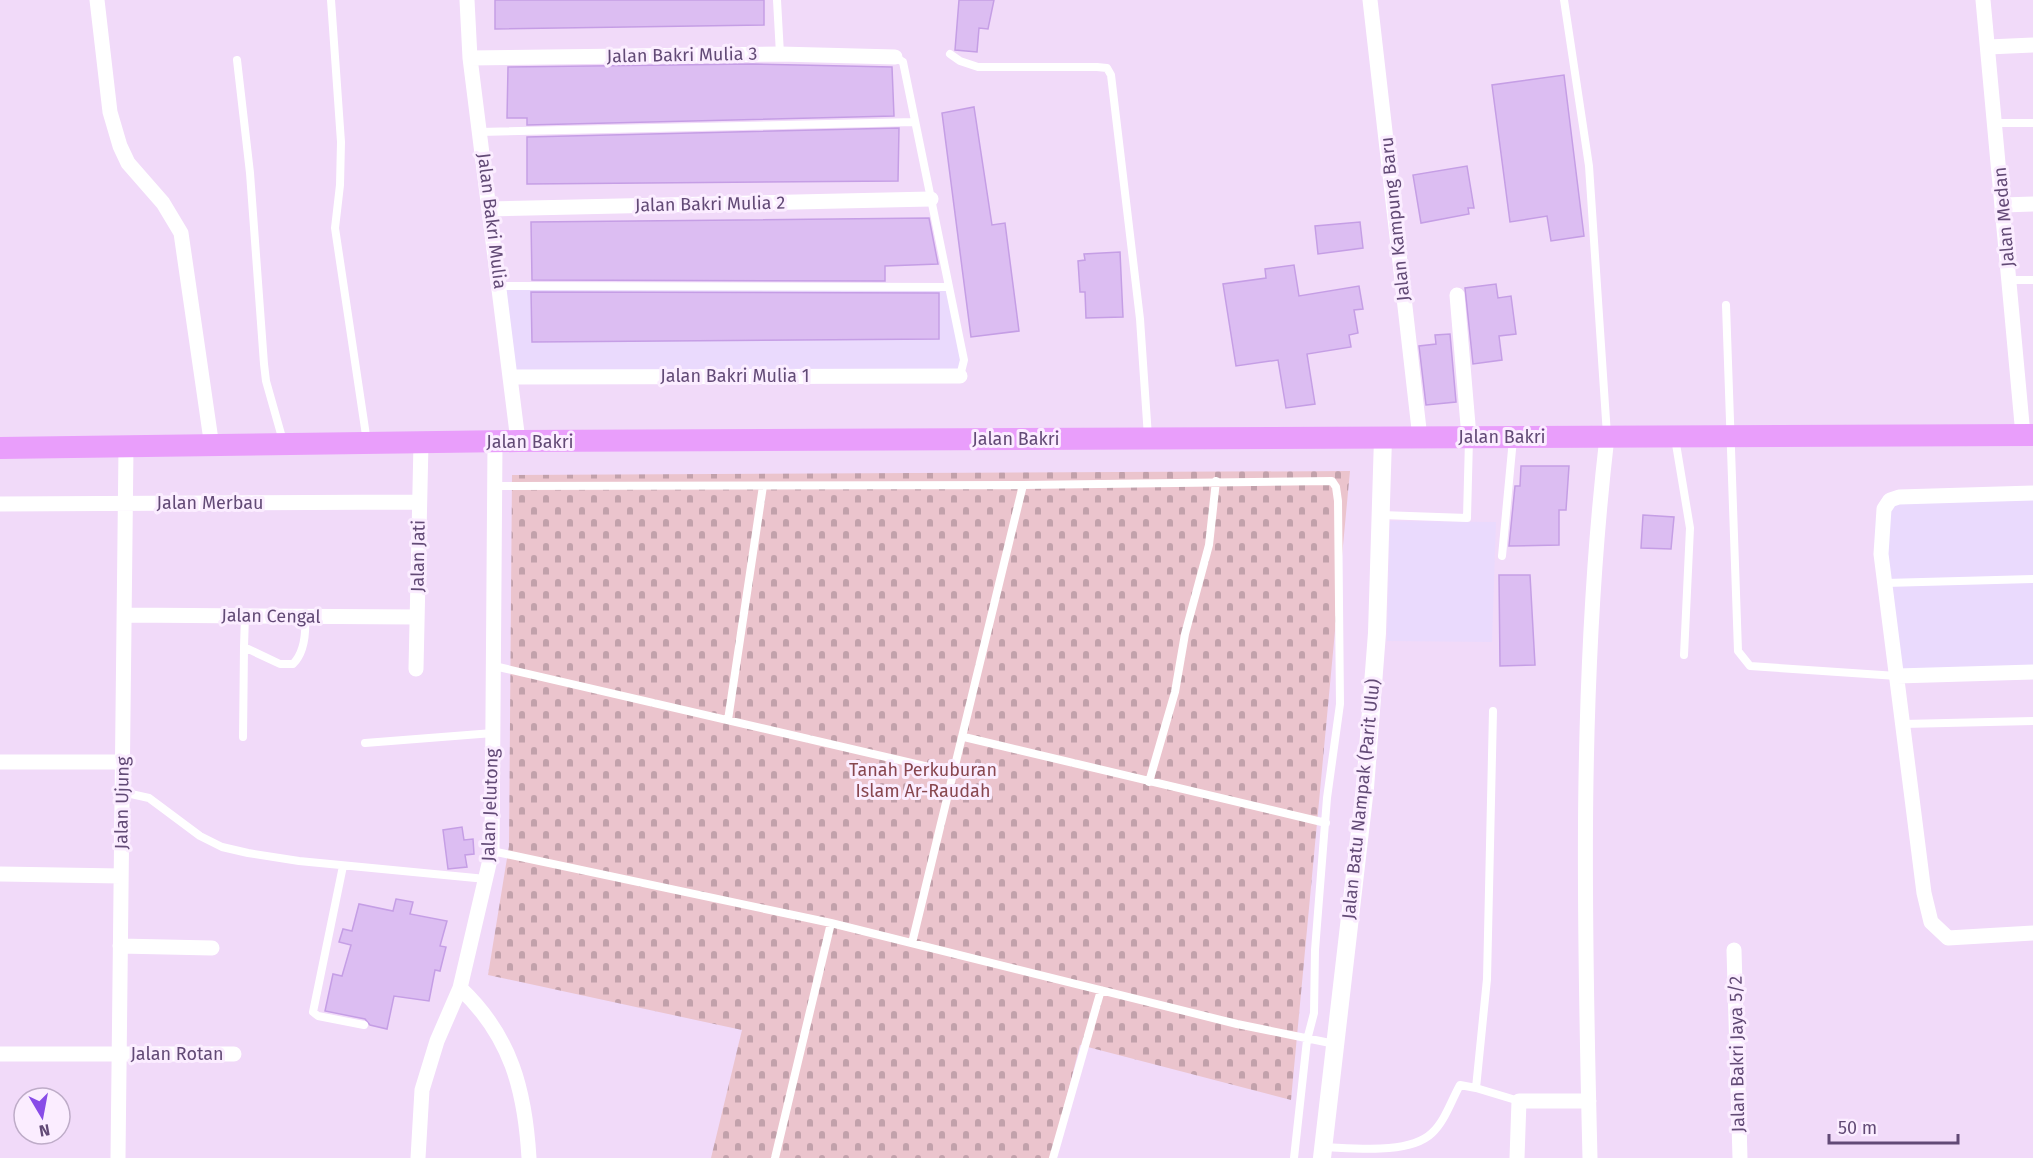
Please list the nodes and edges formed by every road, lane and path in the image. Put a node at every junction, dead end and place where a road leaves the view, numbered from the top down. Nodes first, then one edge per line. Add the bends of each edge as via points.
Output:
1 (97, 0) edge
2 (331, 0) edge
3 (467, 0) edge
4 (777, 0) edge
5 (1370, 0) edge
6 (1564, 0) edge
7 (1983, 0) edge
8 (2033, 45) edge
9 (1988, 47) junction
10 (780, 54) junction
11 (950, 54) dead end
12 (895, 57) joint
13 (470, 58) junction
14 (237, 60) dead end
15 (915, 122) junction
16 (1995, 123) junction
17 (2033, 123) edge
18 (480, 132) junction
19 (931, 199) junction
20 (2033, 204) edge
21 (2004, 205) junction
22 (489, 209) junction
23 (2010, 280) junction
24 (2033, 280) edge
25 (500, 286) junction
26 (949, 287) junction
27 (1457, 295) dead end
28 (1726, 305) dead end
29 (2026, 366) edge
30 (960, 376) joint
31 (511, 377) junction
32 (2028, 435) edge
33 (1675, 436) junction
34 (1730, 436) junction
35 (1469, 437) junction
36 (1513, 437) junction
37 (1607, 437) junction
38 (1383, 438) junction
39 (1420, 438) junction
40 (1148, 439) junction
41 (518, 441) junction
42 (495, 442) junction
43 (420, 443) junction
44 (367, 444) junction
45 (285, 446) junction
46 (212, 447) junction
47 (0, 448) edge
48 (126, 448) junction
49 (1216, 481) junction
50 (1023, 485) junction
51 (494, 486) junction
52 (763, 486) junction
53 (2033, 493) edge
54 (419, 502) junction
55 (126, 503) junction
56 (0, 504) edge
57 (1380, 515) junction
58 (1502, 556) dead end
59 (2033, 579) edge
60 (1885, 583) junction
61 (124, 615) junction
62 (245, 615) junction
63 (305, 616) junction
64 (417, 617) junction
65 (244, 647) junction
66 (1684, 655) dead end
67 (495, 666) junction
68 (416, 669) dead end
69 (2033, 672) edge
70 (1897, 676) junction
71 (1493, 711) dead end
72 (728, 720) junction
73 (2033, 721) edge
74 (1903, 724) junction
75 (493, 734) junction
76 (243, 737) dead end
77 (964, 737) junction
78 (365, 743) dead end
79 (0, 762) edge
80 (123, 762) junction
81 (955, 773) junction
82 (1149, 782) junction
83 (122, 792) junction
84 (1326, 823) junction
85 (492, 851) junction
86 (343, 866) junction
87 (0, 874) edge
88 (121, 876) junction
89 (486, 879) junction
90 (831, 923) junction
91 (2033, 933) edge
92 (912, 943) junction
93 (120, 946) junction
94 (212, 948) dead end
95 (1734, 950) dead end
96 (460, 988) junction
97 (1101, 990) junction
98 (364, 1025) dead end
99 (1306, 1040) junction
100 (1335, 1044) junction
101 (0, 1054) edge
102 (119, 1054) junction
103 (234, 1054) dead end
104 (1476, 1088) junction
105 (1519, 1101) junction
106 (1589, 1101) junction
107 (1323, 1152) edge
108 (118, 1158) edge
109 (418, 1158) edge
110 (529, 1158) edge
111 (776, 1158) edge
112 (1053, 1158) edge
113 (1294, 1158) edge
114 (1517, 1158) edge
115 (1590, 1158) edge
116 (1740, 1158) edge

1 - 46 street via 110,112 120,146 128,163 164,203 181,233
2 - 44 lane via 341,142 335,228
3 - 13 street, Jalan Bakri Mulia
4 - 10 lane
5 - 39 street, Jalan Kampung Baru
6 - 37 lane via 1589,166
7 - 9 street, Jalan Medan
8 - 9 street
9 - 16 street, Jalan Medan
10 - 12 street, Jalan Bakri Mulia 3
10 - 13 street, Jalan Bakri Mulia 3
11 - 40 lane via 978,67 1097,67 1107,68 1111,75 1140,319
12 - 15 lane via 903,62
13 - 18 street, Jalan Bakri Mulia
14 - 45 lane via 250,173 262,353
15 - 18 lane
15 - 19 lane
16 - 17 lane
16 - 21 street, Jalan Medan
18 - 22 street, Jalan Bakri Mulia
19 - 22 street, Jalan Bakri Mulia 2
19 - 26 lane
20 - 21 street
21 - 23 street, Jalan Medan
22 - 25 street, Jalan Bakri Mulia
23 - 24 lane
23 - 29 street, Jalan Medan
25 - 26 lane
25 - 31 street, Jalan Bakri Mulia
26 - 30 lane via 964,360
27 - 35 street
28 - 34 lane
29 - 32 street, Jalan Medan
30 - 31 street, Jalan Bakri Mulia 1
31 - 41 street, Jalan Bakri Mulia
32 - 34 main road, Jalan Bakri
33 - 34 main road, Jalan Bakri
33 - 37 main road, Jalan Bakri
33 - 66 lane via 1690,528
34 - 70 lane via 1738,651 1742,660 1750,666
35 - 36 main road, Jalan Bakri
35 - 39 main road, Jalan Bakri
35 - 57 lane via 1467,518
36 - 37 main road, Jalan Bakri
36 - 58 lane
37 - 106 street via 1595,548 1586,781
38 - 39 main road, Jalan Bakri
38 - 40 main road, Jalan Bakri
38 - 57 street, Jalan Batu Nampak (Parit Ulu)
40 - 41 main road, Jalan Bakri
41 - 42 main road, Jalan Bakri
42 - 43 main road, Jalan Bakri
42 - 51 street, Jalan Jelutong
43 - 44 main road, Jalan Bakri
43 - 54 street, Jalan Jati
44 - 45 main road, Jalan Bakri
45 - 46 main road, Jalan Bakri
46 - 48 main road, Jalan Bakri
47 - 48 main road, Jalan Bakri
48 - 55 street, Jalan Ujung
49 - 50 lane
49 - 82 lane via 1209,545 1185,634 1175,692
49 - 84 lane via 1322,479 1332,481 1336,487 1340,704
50 - 52 lane
50 - 77 lane
51 - 52 lane
51 - 67 street, Jalan Jelutong
52 - 72 lane
53 - 60 street via 1930,494 1890,500 1881,524
54 - 55 street, Jalan Merbau
54 - 64 street, Jalan Jati
55 - 56 street, Jalan Merbau
55 - 61 street, Jalan Ujung
57 - 100 street, Jalan Batu Nampak (Parit Ulu) via 1377,633 1365,788
59 - 60 lane
60 - 70 street
61 - 62 street, Jalan Cengal
61 - 80 street, Jalan Ujung
62 - 63 street, Jalan Cengal
62 - 65 lane
63 - 64 street, Jalan Cengal
63 - 65 lane via 300,655 290,665
64 - 68 street, Jalan Jati
65 - 76 lane
67 - 72 lane
67 - 75 street, Jalan Jelutong
69 - 70 street
70 - 74 street
71 - 104 lane via 1487,979
72 - 81 lane
73 - 74 lane
74 - 91 street via 1931,922 1948,938
75 - 78 lane
75 - 85 street, Jalan Jelutong
77 - 81 lane
77 - 82 lane
79 - 80 street
80 - 83 street, Jalan Ujung
81 - 92 lane
82 - 84 lane
83 - 86 lane via 158,803 200,836 222,847
83 - 88 street, Jalan Ujung
84 - 99 lane via 1314,1012
85 - 89 street, Jalan Jelutong
85 - 90 lane
86 - 89 lane
86 - 98 lane via 313,1012
87 - 88 street
88 - 93 street, Jalan Ujung
89 - 96 street, Jalan Jelutong
90 - 92 lane
90 - 111 lane
92 - 97 lane
93 - 94 street
93 - 102 street, Jalan Ujung
95 - 116 street, Jalan Bakri Jaya 5/2
96 - 109 street, Jalan Jelutong via 437,1041 422,1090
96 - 110 street via 489,1020 514,1070 525,1105
97 - 99 lane
97 - 112 lane
99 - 100 lane
99 - 113 lane
100 - 107 street, Jalan Batu Nampak (Parit Ulu)
101 - 102 street, Jalan Rotan
102 - 103 street, Jalan Rotan
102 - 108 street, Jalan Ujung
104 - 105 lane
104 - 107 lane via 1460,1085 1441,1124 1422,1140
105 - 106 street
105 - 114 street
106 - 115 street

